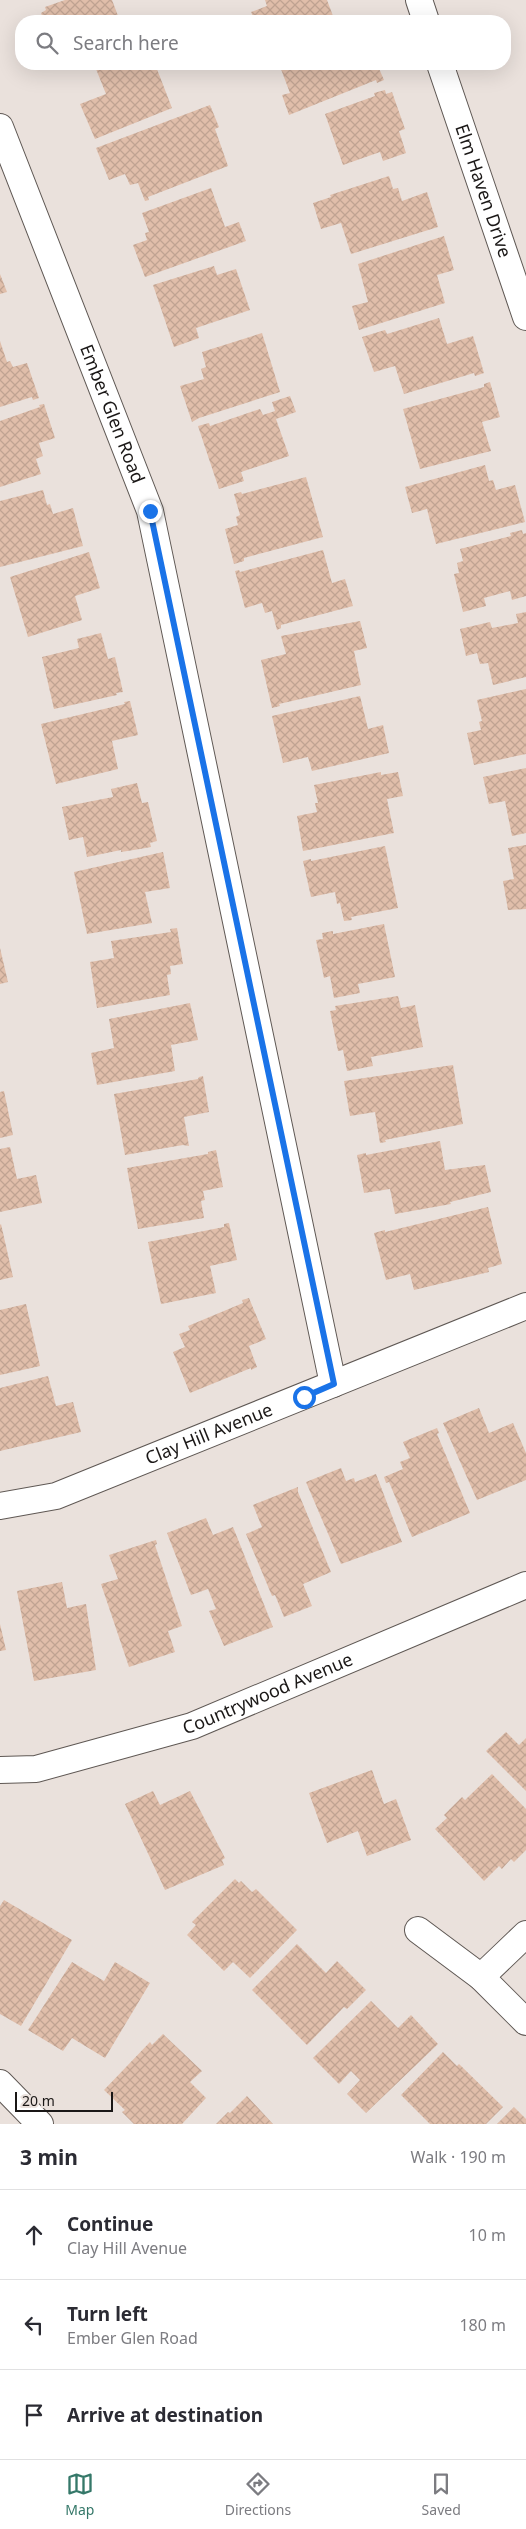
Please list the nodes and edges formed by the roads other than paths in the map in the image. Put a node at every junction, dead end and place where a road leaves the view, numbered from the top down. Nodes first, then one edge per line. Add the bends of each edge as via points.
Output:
1 (419, 0) edge
2 (424, 15) edge
3 (442, 70) edge
4 (0, 127) edge
5 (526, 316) edge
6 (526, 1306) edge
7 (334, 1384) junction
8 (0, 1506) edge
9 (526, 1585) edge
10 (0, 1770) edge
11 (418, 1930) dead end
12 (526, 1934) edge
13 (481, 1977) junction
14 (526, 2022) edge
15 (0, 2083) edge
16 (40, 2124) edge

1 - 2 street
3 - 5 street, Elm Haven Drive
4 - 7 street, Ember Glen Road via 150,511
6 - 7 street, Clay Hill Avenue
7 - 8 street, Clay Hill Avenue via 56,1496
9 - 10 street, Countrywood Avenue via 192,1726 36,1769
11 - 13 street
12 - 13 street
13 - 14 street
15 - 16 street

